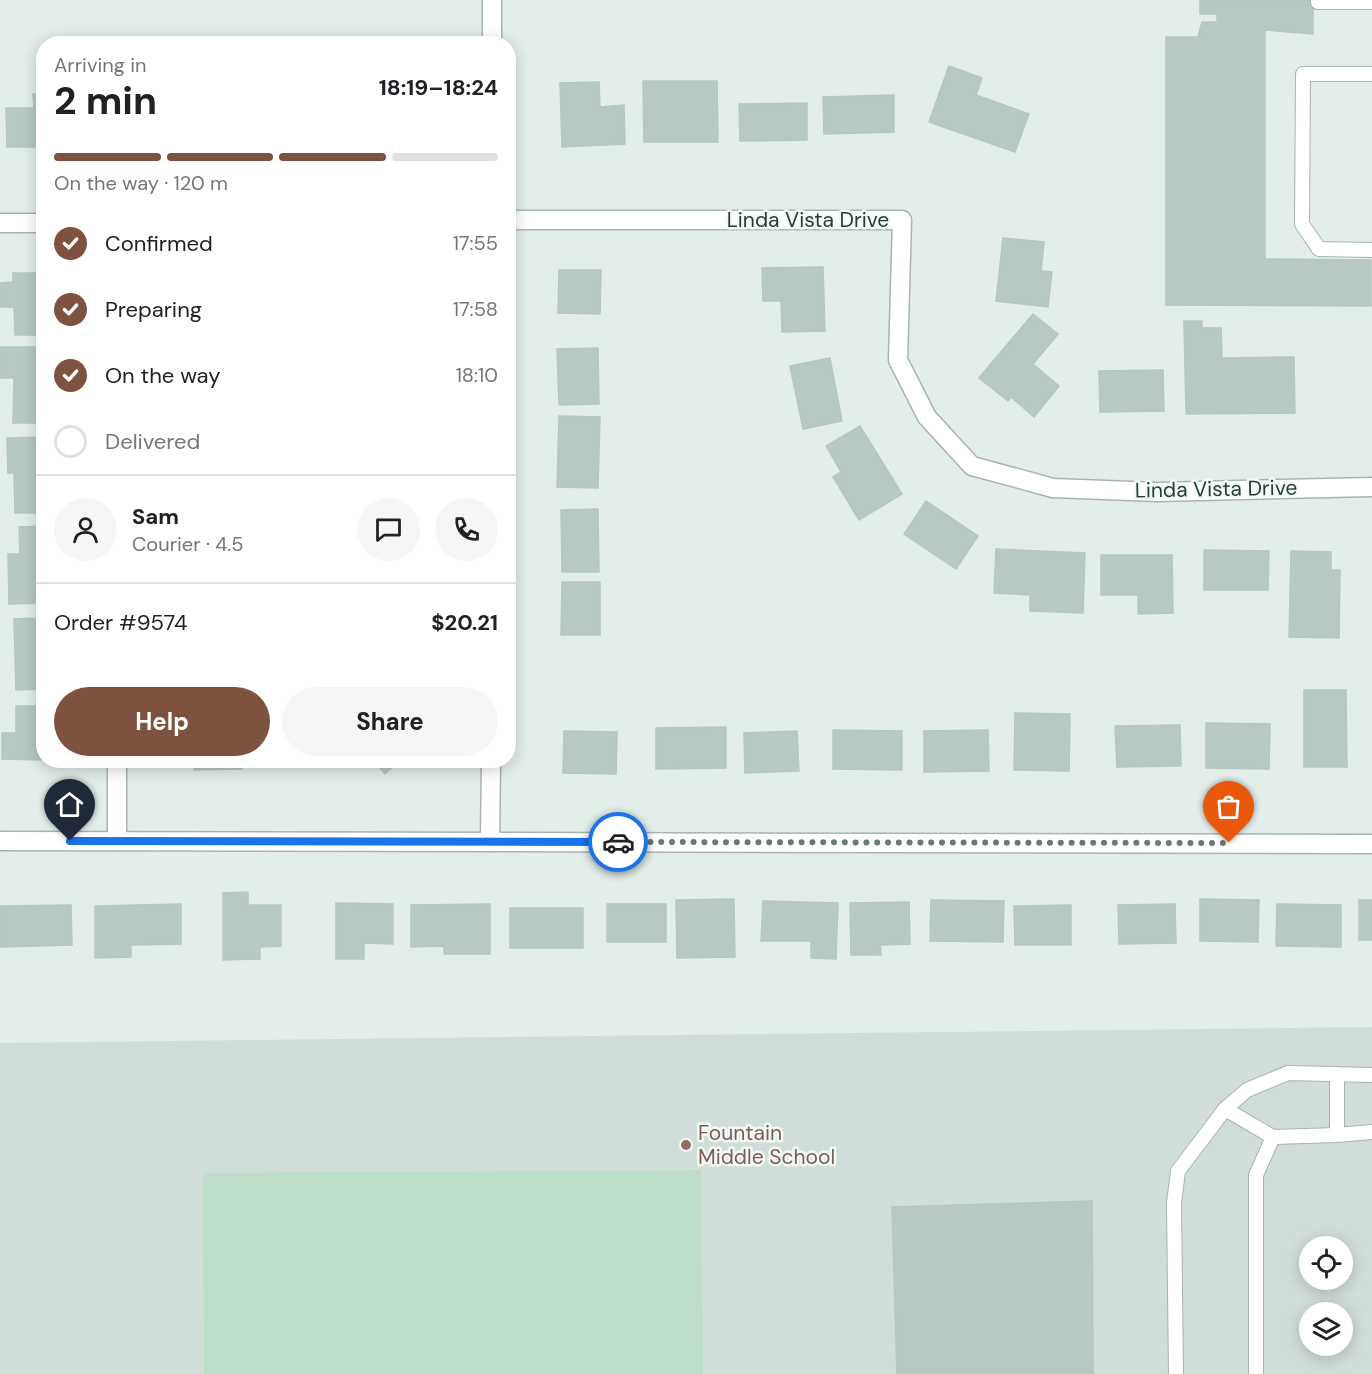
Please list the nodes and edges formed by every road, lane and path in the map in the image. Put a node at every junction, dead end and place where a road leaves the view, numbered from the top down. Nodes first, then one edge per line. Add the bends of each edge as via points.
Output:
1 (492, 0) edge
2 (1318, 2) dead end
3 (1372, 2) edge
4 (492, 36) edge
5 (1372, 74) edge
6 (516, 220) edge
7 (0, 223) edge
8 (36, 223) edge
9 (1372, 250) edge
10 (1372, 487) edge
11 (117, 768) edge
12 (491, 768) edge
13 (0, 841) edge
14 (117, 841) junction
15 (490, 842) junction
16 (1372, 843) edge
17 (1337, 1074) junction
18 (1372, 1075) edge
19 (1225, 1109) junction
20 (1372, 1132) edge
21 (1337, 1135) junction
22 (1272, 1137) junction
23 (1176, 1374) edge
24 (1256, 1374) edge

1 - 4 street
2 - 3 lane
5 - 9 lane via 1303,74 1302,213 1302,224 1319,249
6 - 10 street, Linda Vista Drive via 902,220 898,360 927,417 972,466 1053,488 1157,492
7 - 8 street
11 - 14 street
12 - 15 street
13 - 14 street
14 - 15 street
15 - 16 street
17 - 18 lane
17 - 19 lane via 1288,1073 1247,1090
17 - 21 lane
19 - 22 lane
19 - 23 lane via 1178,1171 1174,1203
20 - 21 lane
21 - 22 lane
22 - 24 lane via 1256,1175

